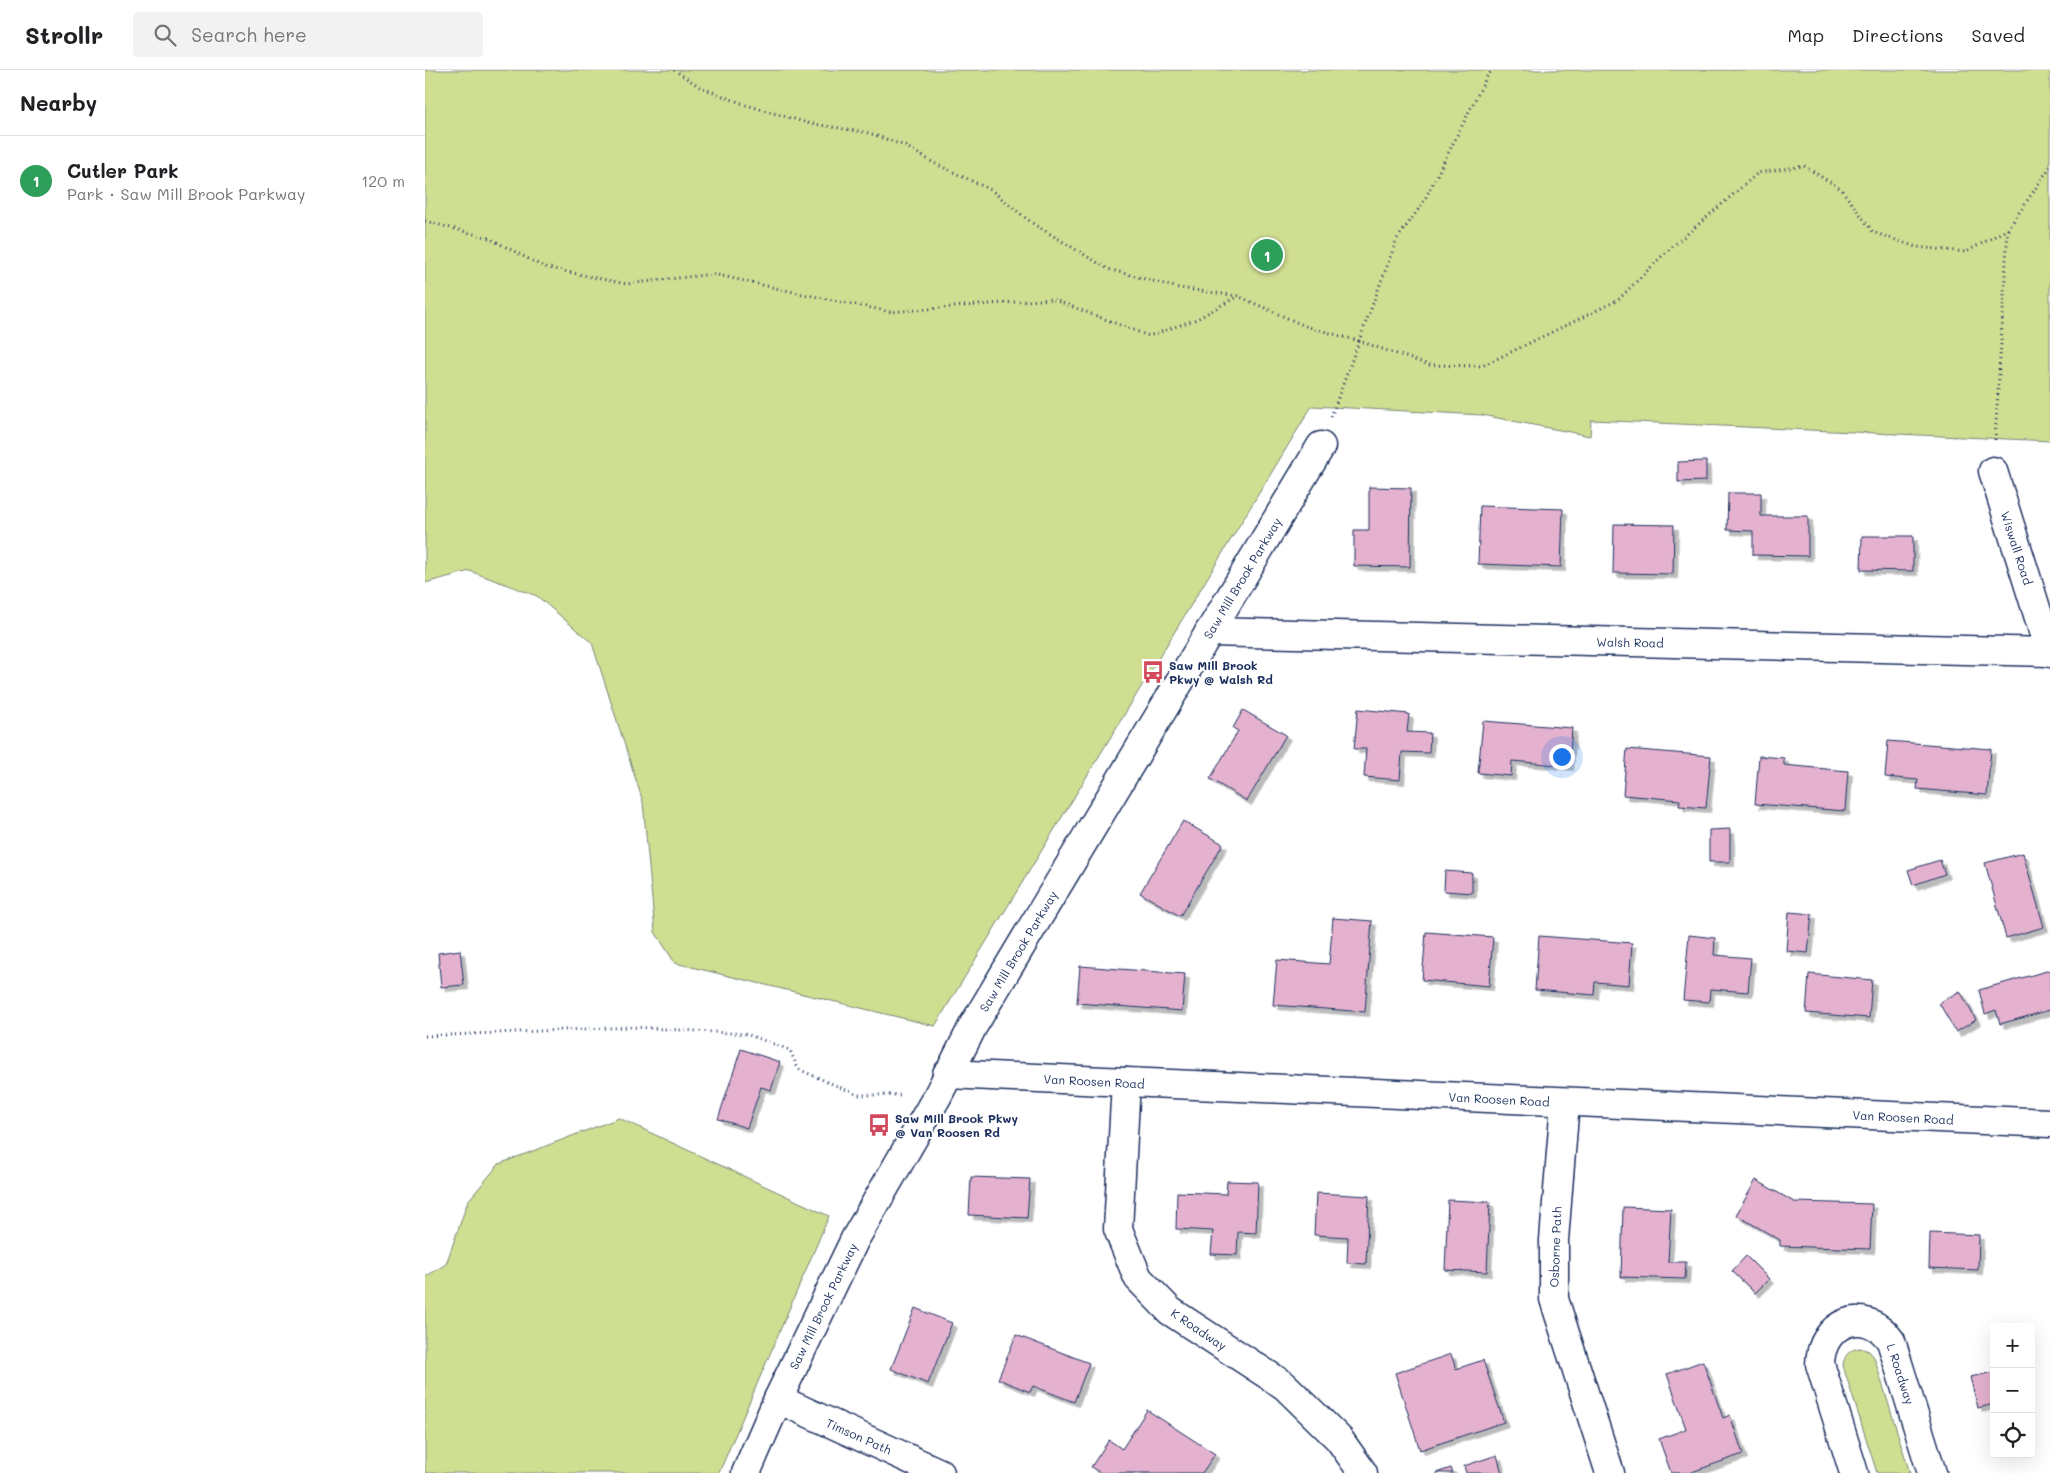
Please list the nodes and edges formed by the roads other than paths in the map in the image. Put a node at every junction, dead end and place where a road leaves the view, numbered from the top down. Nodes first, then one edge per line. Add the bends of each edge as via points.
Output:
1 (1321, 446) road end
2 (1993, 471) road end
3 (1209, 632) junction
4 (2050, 653) edge
5 (1126, 1082) junction
6 (943, 1084) junction
7 (1565, 1102) junction
8 (2050, 1123) edge
9 (778, 1399) junction
10 (746, 1473) edge
11 (940, 1473) edge
12 (1363, 1473) edge
13 (1610, 1473) edge
14 (1854, 1473) edge
15 (1932, 1473) edge

1 - 3 street, Saw Mill Brook Parkway
2 - 4 street, Wiswall Road
3 - 4 street, Walsh Road
3 - 6 street, Saw Mill Brook Parkway via 1001,978
5 - 6 street, Van Roosen Road
5 - 7 street, Van Roosen Road
5 - 12 street, K Roadway via 1118,1229 1138,1278 1170,1310 1285,1386 1339,1439
6 - 9 street, Saw Mill Brook Parkway via 855,1239
7 - 8 street, Van Roosen Road
7 - 13 street, Osborne Path via 1554,1240 1553,1298
9 - 10 street, Saw Mill Brook Parkway
9 - 11 street, Timson Path
14 - 15 street, L Roadway via 1820,1364 1822,1346 1831,1332 1845,1323 1859,1321 1881,1330 1891,1341

